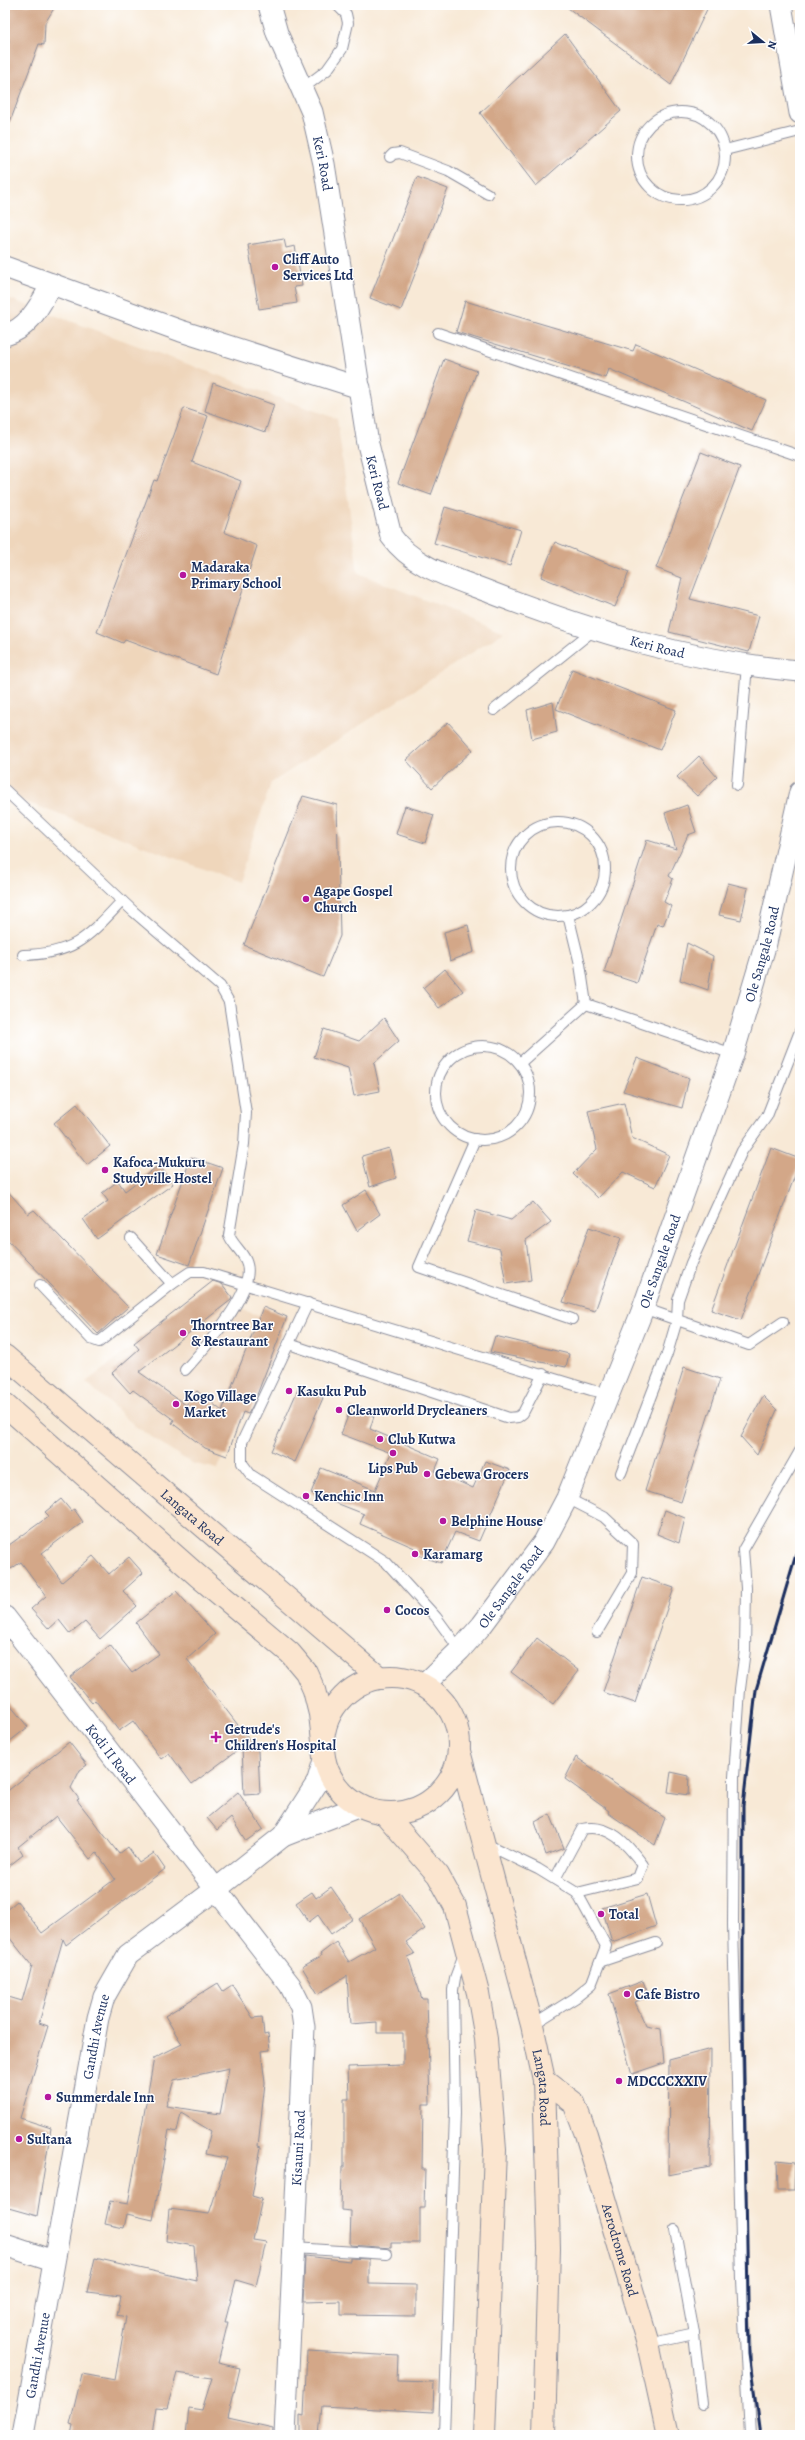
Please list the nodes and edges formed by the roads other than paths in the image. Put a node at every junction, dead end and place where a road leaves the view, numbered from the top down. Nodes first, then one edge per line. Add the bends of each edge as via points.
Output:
1 (269, 5) edge
2 (336, 5) edge
3 (781, 5) edge
4 (302, 89) junction
5 (800, 113) edge
6 (800, 131) edge
7 (725, 150) junction
8 (390, 157) dead end
9 (488, 194) dead end
10 (5, 266) edge
11 (52, 284) junction
12 (438, 334) dead end
13 (5, 335) edge
14 (360, 388) junction
15 (800, 456) edge
16 (595, 629) junction
17 (747, 665) junction
18 (800, 671) edge
19 (494, 710) dead end
20 (737, 785) dead end
21 (5, 790) edge
22 (800, 792) edge
23 (796, 831) edge
24 (122, 901) junction
25 (568, 915) junction
26 (23, 956) dead end
27 (586, 1004) junction
28 (800, 1030) edge
29 (733, 1054) junction
30 (520, 1063) junction
31 (476, 1139) junction
32 (131, 1238) dead end
33 (172, 1284) junction
34 (246, 1284) junction
35 (40, 1285) dead end
36 (308, 1304) junction
37 (643, 1308) junction
38 (572, 1319) dead end
39 (677, 1320) junction
40 (783, 1322) dead end
41 (289, 1344) junction
42 (5, 1356) edge
43 (185, 1370) dead end
44 (543, 1374) junction
45 (610, 1394) junction
46 (5, 1406) edge
47 (800, 1450) edge
48 (621, 1473) dead end
49 (567, 1498) junction
50 (5, 1617) edge
51 (597, 1632) dead end
52 (460, 1650) junction
53 (380, 1678) junction
54 (424, 1684) junction
55 (323, 1751) junction
56 (459, 1751) junction
57 (360, 1806) junction
58 (385, 1814) junction
59 (283, 1836) junction
60 (484, 1843) junction
61 (555, 1879) junction
62 (215, 1890) junction
63 (577, 1893) junction
64 (656, 1943) dead end
65 (466, 1947) junction
66 (602, 1961) junction
67 (532, 2025) junction
68 (544, 2080) junction
69 (675, 2230) dead end
70 (5, 2245) edge
71 (294, 2248) junction
72 (386, 2254) dead end
73 (53, 2261) junction
74 (694, 2334) junction
75 (648, 2344) junction
76 (702, 2404) dead end
77 (23, 2435) edge
78 (285, 2435) edge
79 (444, 2435) edge
80 (484, 2435) edge
81 (544, 2435) edge
82 (668, 2435) edge
83 (750, 2435) edge

1 - 4 street, Keri Road via 277,33
2 - 4 lane via 346,14 348,23 342,49 327,70
3 - 5 street
4 - 14 street, Keri Road via 312,112 324,164
6 - 7 lane
7 - 7 lane via 722,172 709,191 695,198 680,201 665,198 652,190 642,178 638,163 638,148 644,133 654,122 667,114 682,112 697,115 710,123 720,135
8 - 9 lane via 400,153 448,171
10 - 11 street
11 - 13 street via 33,317
11 - 14 street via 181,331
12 - 15 lane
14 - 16 street, Keri Road via 368,444 391,536 399,547 409,556 449,576 561,619
16 - 17 street, Keri Road via 668,651
16 - 19 lane
17 - 18 street, Keri Road
17 - 20 lane
21 - 24 lane
22 - 23 street, Ole Sangale Road
23 - 29 street, Ole Sangale Road
24 - 26 lane via 79,943 45,955
24 - 34 lane via 220,986 229,1002 246,1113 244,1144 229,1235 247,1264
25 - 25 lane via 545,913 525,902 516,889 511,874 512,859 518,844 528,832 541,824 556,821 579,826 597,841 604,855 602,886 594,899 582,909
25 - 27 lane via 580,964
27 - 29 lane
27 - 30 lane
28 - 39 lane via 767,1116 742,1151 691,1263 678,1300
29 - 37 street, Ole Sangale Road
30 - 31 lane via 528,1076 531,1092 528,1107 521,1121 510,1132 496,1139
30 - 31 lane via 508,1053 494,1047 479,1046 464,1050 451,1059 441,1071 437,1086 437,1102 442,1116 452,1129 465,1137
31 - 38 lane via 419,1267
32 - 33 lane
33 - 34 lane via 183,1276 198,1271
33 - 35 lane via 99,1342 91,1339
34 - 36 lane
34 - 43 lane via 218,1332
36 - 41 lane
36 - 44 lane
37 - 39 lane
37 - 45 street, Ole Sangale Road
39 - 40 lane via 749,1345
39 - 48 lane via 667,1354
41 - 44 lane via 509,1418 518,1417 523,1413
41 - 52 lane via 242,1442 242,1463 251,1475 386,1562 436,1617
42 - 53 main road, Langata Road
44 - 45 lane
45 - 49 street, Ole Sangale Road
46 - 55 main road via 198,1576 290,1653 306,1672 314,1690 320,1714
47 - 83 lane via 744,1550 745,1650 734,1777 733,1925 742,2280
49 - 51 lane via 604,1517 633,1544 632,1573
49 - 52 street, Ole Sangale Road via 544,1542 482,1625
50 - 62 street, Kodi II Road
52 - 54 street, Ole Sangale Road
53 - 54 main road via 402,1677
53 - 55 main road via 358,1685 340,1699 328,1719
54 - 56 main road via 440,1697 451,1712 458,1731
55 - 57 main road via 332,1779 339,1789
55 - 59 street, Gandhi Avenue via 317,1783
56 - 58 main road via 454,1772 442,1790 426,1804 406,1812
56 - 60 main road, Langata Road
57 - 58 main road
57 - 59 street, Gandhi Avenue
58 - 65 main road via 438,1875 455,1906
59 - 62 street, Gandhi Avenue
60 - 61 lane
60 - 67 main road, Langata Road
61 - 63 lane
61 - 63 lane via 582,1829 594,1827 607,1829 633,1852 642,1865 638,1878
62 - 71 street, Kisauni Road via 290,1985 302,2007 304,2027
62 - 73 street, Gandhi Avenue via 128,1955 104,1997
63 - 66 lane via 606,1946
64 - 66 lane
65 - 79 lane via 453,1990 455,2113
65 - 80 main road via 486,2039 494,2150
66 - 67 lane via 591,1985
67 - 68 main road, Langata Road
68 - 75 main road, Aerodrome Road via 574,2103 586,2134
68 - 81 main road, Langata Road via 549,2248
69 - 74 lane
70 - 73 street
71 - 72 lane
71 - 78 street, Kisauni Road
73 - 77 street, Gandhi Avenue
74 - 75 lane
74 - 76 lane
75 - 82 main road, Aerodrome Road

